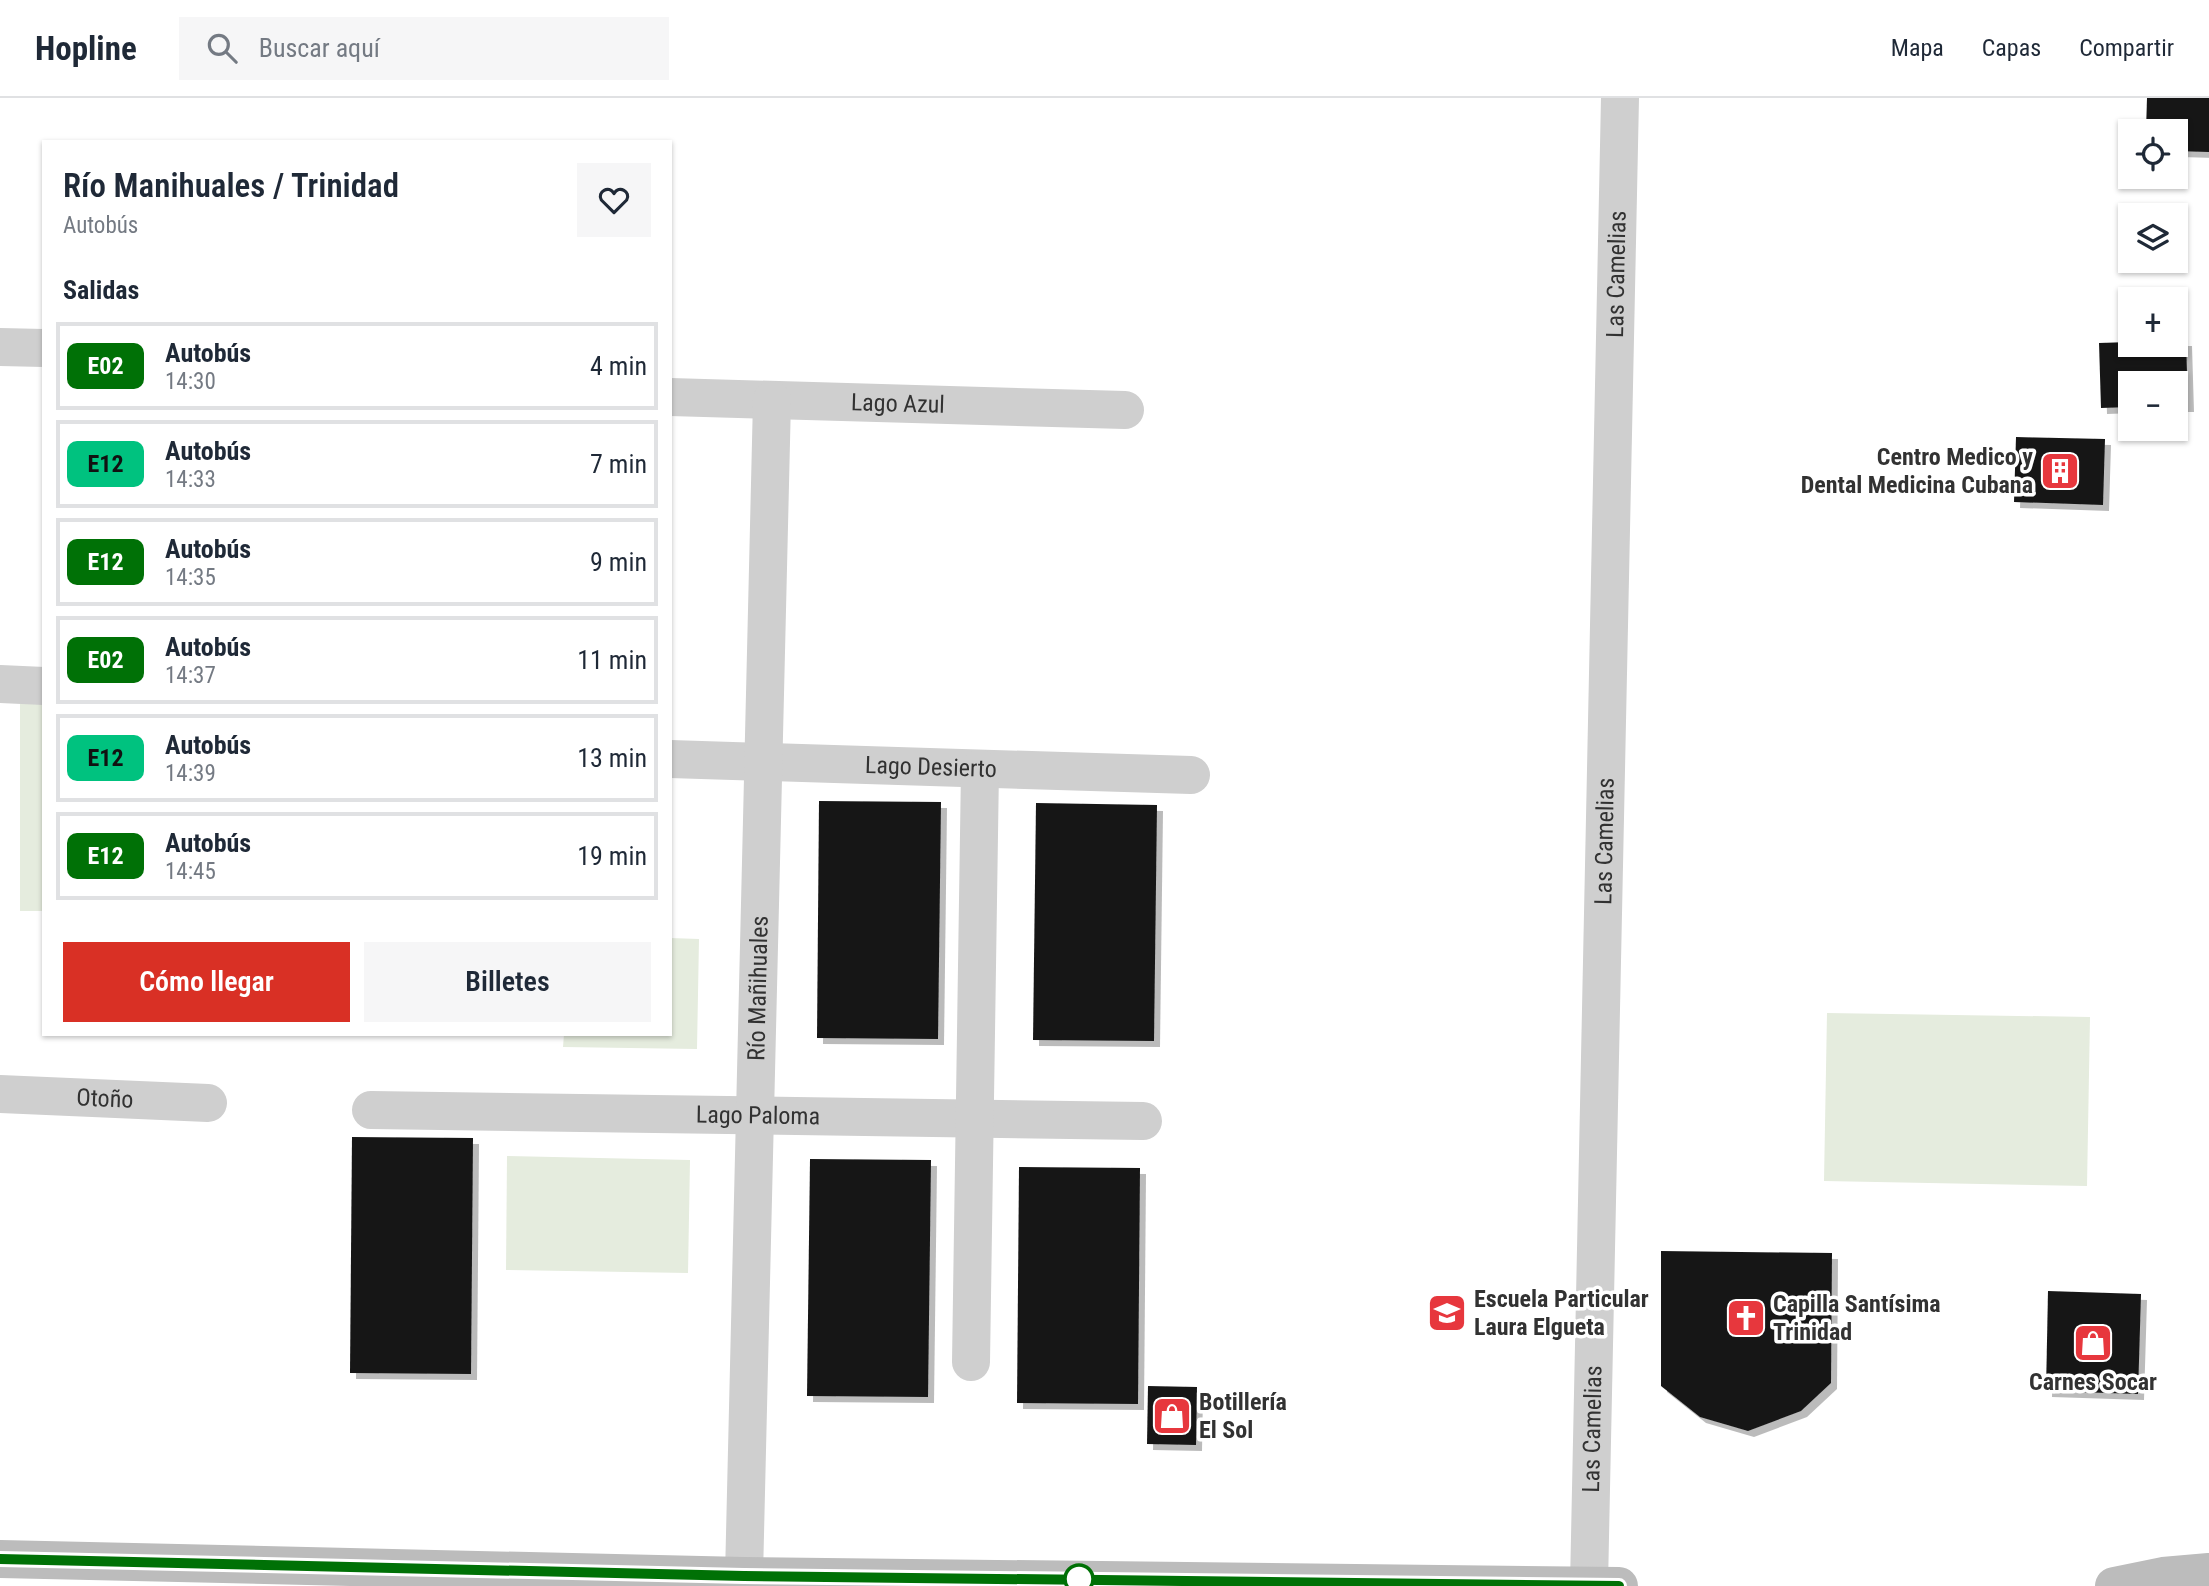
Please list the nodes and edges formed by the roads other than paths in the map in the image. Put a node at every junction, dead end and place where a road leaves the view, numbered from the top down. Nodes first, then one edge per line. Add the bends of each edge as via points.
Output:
1 (1620, 98) edge
2 (0, 347) edge
3 (42, 348) edge
4 (672, 397) edge
5 (772, 400) junction
6 (1125, 410) dead end
7 (0, 684) edge
8 (42, 686) edge
9 (672, 760) edge
10 (763, 762) junction
11 (979, 769) junction
12 (1191, 775) dead end
13 (0, 1094) edge
14 (208, 1103) dead end
15 (371, 1110) dead end
16 (754, 1115) junction
17 (974, 1118) junction
18 (1143, 1121) dead end
19 (971, 1362) dead end
20 (0, 1559) edge
21 (2209, 1572) edge
22 (332, 1576) edge
23 (744, 1576) junction
24 (1589, 1585) edge
25 (1619, 1586) edge
26 (2115, 1586) edge

1 - 24 street, Las Camelias
2 - 3 street
4 - 5 street, Lago Azul
5 - 6 street, Lago Azul
5 - 10 street, Río Mañihuales
7 - 8 street
9 - 10 street, Lago Desierto
10 - 11 street, Lago Desierto
10 - 16 street, Río Mañihuales
11 - 12 street, Lago Desierto
11 - 17 street
13 - 14 street, Otoño
15 - 16 street, Lago Paloma
16 - 17 street, Lago Paloma
16 - 23 street, Río Mañihuales
17 - 18 street, Lago Paloma
17 - 19 street
20 - 22 main road
21 - 26 main road
22 - 23 main road
23 - 24 main road
24 - 25 main road

